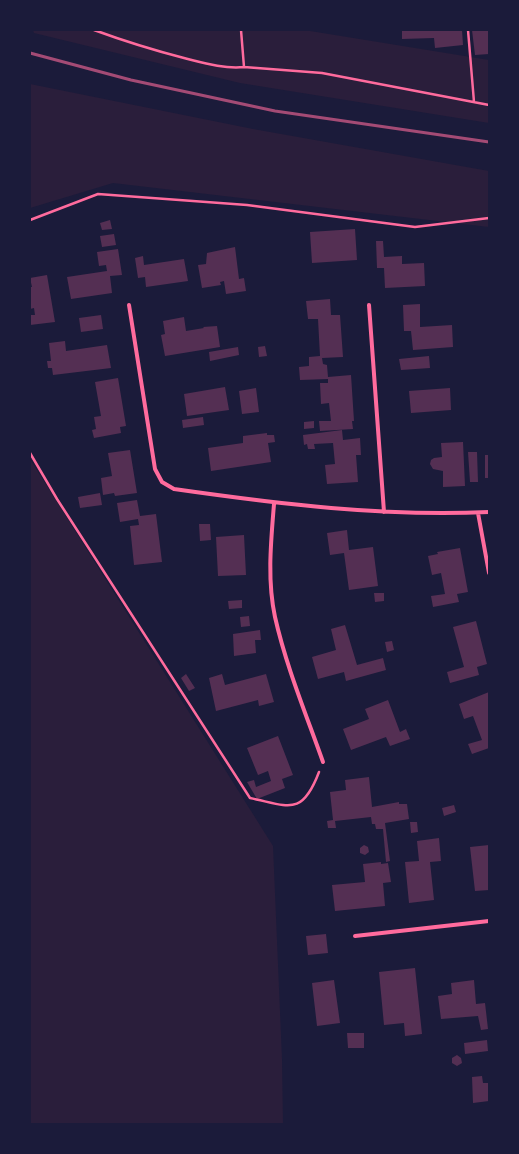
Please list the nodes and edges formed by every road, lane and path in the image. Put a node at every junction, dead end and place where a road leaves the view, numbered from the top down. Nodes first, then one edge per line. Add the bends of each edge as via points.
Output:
1 (94, 30) edge
2 (241, 30) edge
3 (468, 30) edge
4 (244, 67) junction
5 (474, 102) junction
6 (489, 105) edge
7 (489, 218) edge
8 (30, 220) edge
9 (129, 305) dead end
10 (369, 305) dead end
11 (30, 453) edge
12 (274, 504) junction
13 (384, 512) junction
14 (489, 512) edge
15 (478, 513) junction
16 (489, 573) edge
17 (323, 762) joint
18 (489, 921) edge
19 (355, 936) dead end

1 - 4 path via 136,46 210,65
2 - 4 path
3 - 5 path
4 - 5 path via 322,73
5 - 6 path
7 - 8 path via 415,227 246,205 98,194
9 - 12 street via 155,469 162,482 174,489
10 - 13 street
11 - 17 path via 250,798 291,807 300,803 313,787
12 - 13 street
12 - 17 street via 270,561 275,616
13 - 15 street
14 - 15 street
15 - 16 street
18 - 19 street

